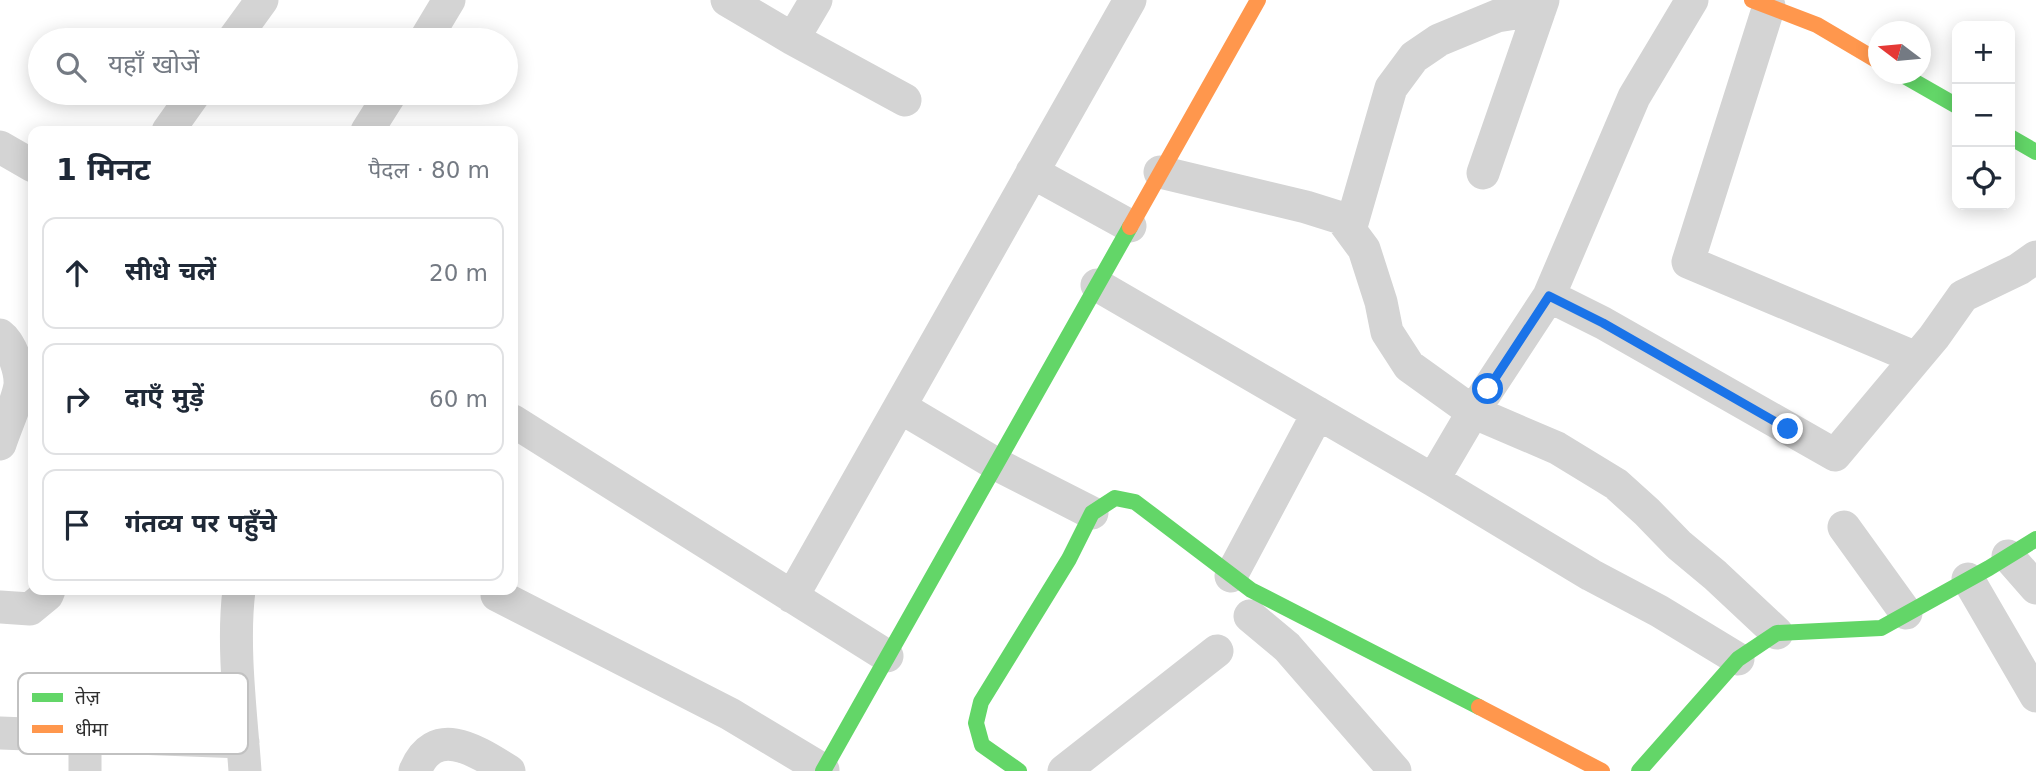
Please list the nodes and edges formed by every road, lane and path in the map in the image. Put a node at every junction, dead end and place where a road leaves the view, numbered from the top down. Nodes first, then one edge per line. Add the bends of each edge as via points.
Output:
1 (262, 0) edge
2 (449, 0) edge
3 (727, 0) edge
4 (816, 0) edge
5 (1130, 0) edge
6 (1258, 0) edge
7 (1692, 0) edge
8 (1760, 3) edge
9 (1541, 5) edge
10 (242, 28) edge
11 (432, 28) edge
12 (793, 39) junction
13 (1868, 55) edge
14 (1918, 84) edge
15 (905, 100) dead end
16 (1952, 103) edge
17 (186, 105) edge
18 (383, 105) edge
19 (172, 126) edge
20 (369, 126) edge
21 (2015, 140) edge
22 (0, 147) edge
23 (2036, 152) edge
24 (28, 163) edge
25 (1160, 172) junction
26 (1032, 173) junction
27 (1483, 173) dead end
28 (1130, 226) junction
29 (1350, 230) junction
30 (2036, 257) edge
31 (1097, 285) junction
32 (1549, 296) junction
33 (0, 335) edge
34 (1916, 358) junction
35 (900, 407) junction
36 (1473, 412) junction
37 (1318, 414) junction
38 (518, 424) edge
39 (0, 444) edge
40 (996, 464) junction
41 (1433, 480) junction
42 (1092, 513) junction
43 (1844, 527) dead end
44 (2022, 548) edge
45 (1231, 576) junction
46 (1968, 579) junction
47 (2036, 588) edge
48 (47, 595) edge
49 (239, 595) edge
50 (497, 595) dead end
51 (792, 597) junction
52 (0, 607) edge
53 (1906, 613) junction
54 (1250, 616) dead end
55 (1777, 633) junction
56 (1217, 651) dead end
57 (887, 656) junction
58 (1738, 659) junction
59 (240, 673) edge
60 (2036, 696) edge
61 (0, 733) edge
62 (18, 734) edge
63 (221, 754) edge
64 (244, 757) edge
65 (415, 771) edge
66 (509, 771) edge
67 (823, 771) edge
68 (1019, 771) edge
69 (1063, 771) edge
70 (1395, 771) edge
71 (1602, 771) edge
72 (1640, 771) edge

1 - 10 street
2 - 11 street
3 - 12 street
4 - 12 street
5 - 26 street
6 - 25 street
7 - 32 street via 1634,97
8 - 13 street via 1816,24
8 - 34 street via 1688,262
9 - 27 street
9 - 29 street via 1497,16 1439,40 1414,57 1391,88
12 - 15 street
14 - 16 street
17 - 19 street
18 - 20 street
21 - 23 street
22 - 24 street
25 - 28 street
25 - 29 street via 1326,213 1341,218
26 - 28 street
26 - 35 street
28 - 31 street
29 - 36 street via 1364,249 1387,331 1409,366
30 - 34 street via 1963,296
31 - 37 street
31 - 40 street
32 - 34 street via 1835,455
32 - 36 street
33 - 39 street via 15,359 20,384
35 - 40 street
35 - 51 street
36 - 41 street
36 - 55 street via 1557,448 1616,484
37 - 41 street
37 - 45 street
38 - 51 street
40 - 42 street
40 - 57 street
41 - 58 street
42 - 45 street via 1115,498 1135,502
42 - 68 street via 981,702 976,723 982,745
43 - 53 street
44 - 46 street
44 - 47 street
45 - 71 street
46 - 53 street
46 - 60 street
48 - 52 street via 30,609
49 - 59 street
50 - 67 street via 730,714
51 - 57 street
53 - 55 street via 1881,628
54 - 70 street via 1287,647
55 - 58 street
56 - 69 street
57 - 67 street
58 - 72 street
61 - 62 street
63 - 64 street
65 - 66 street via 421,757 437,746 460,745

